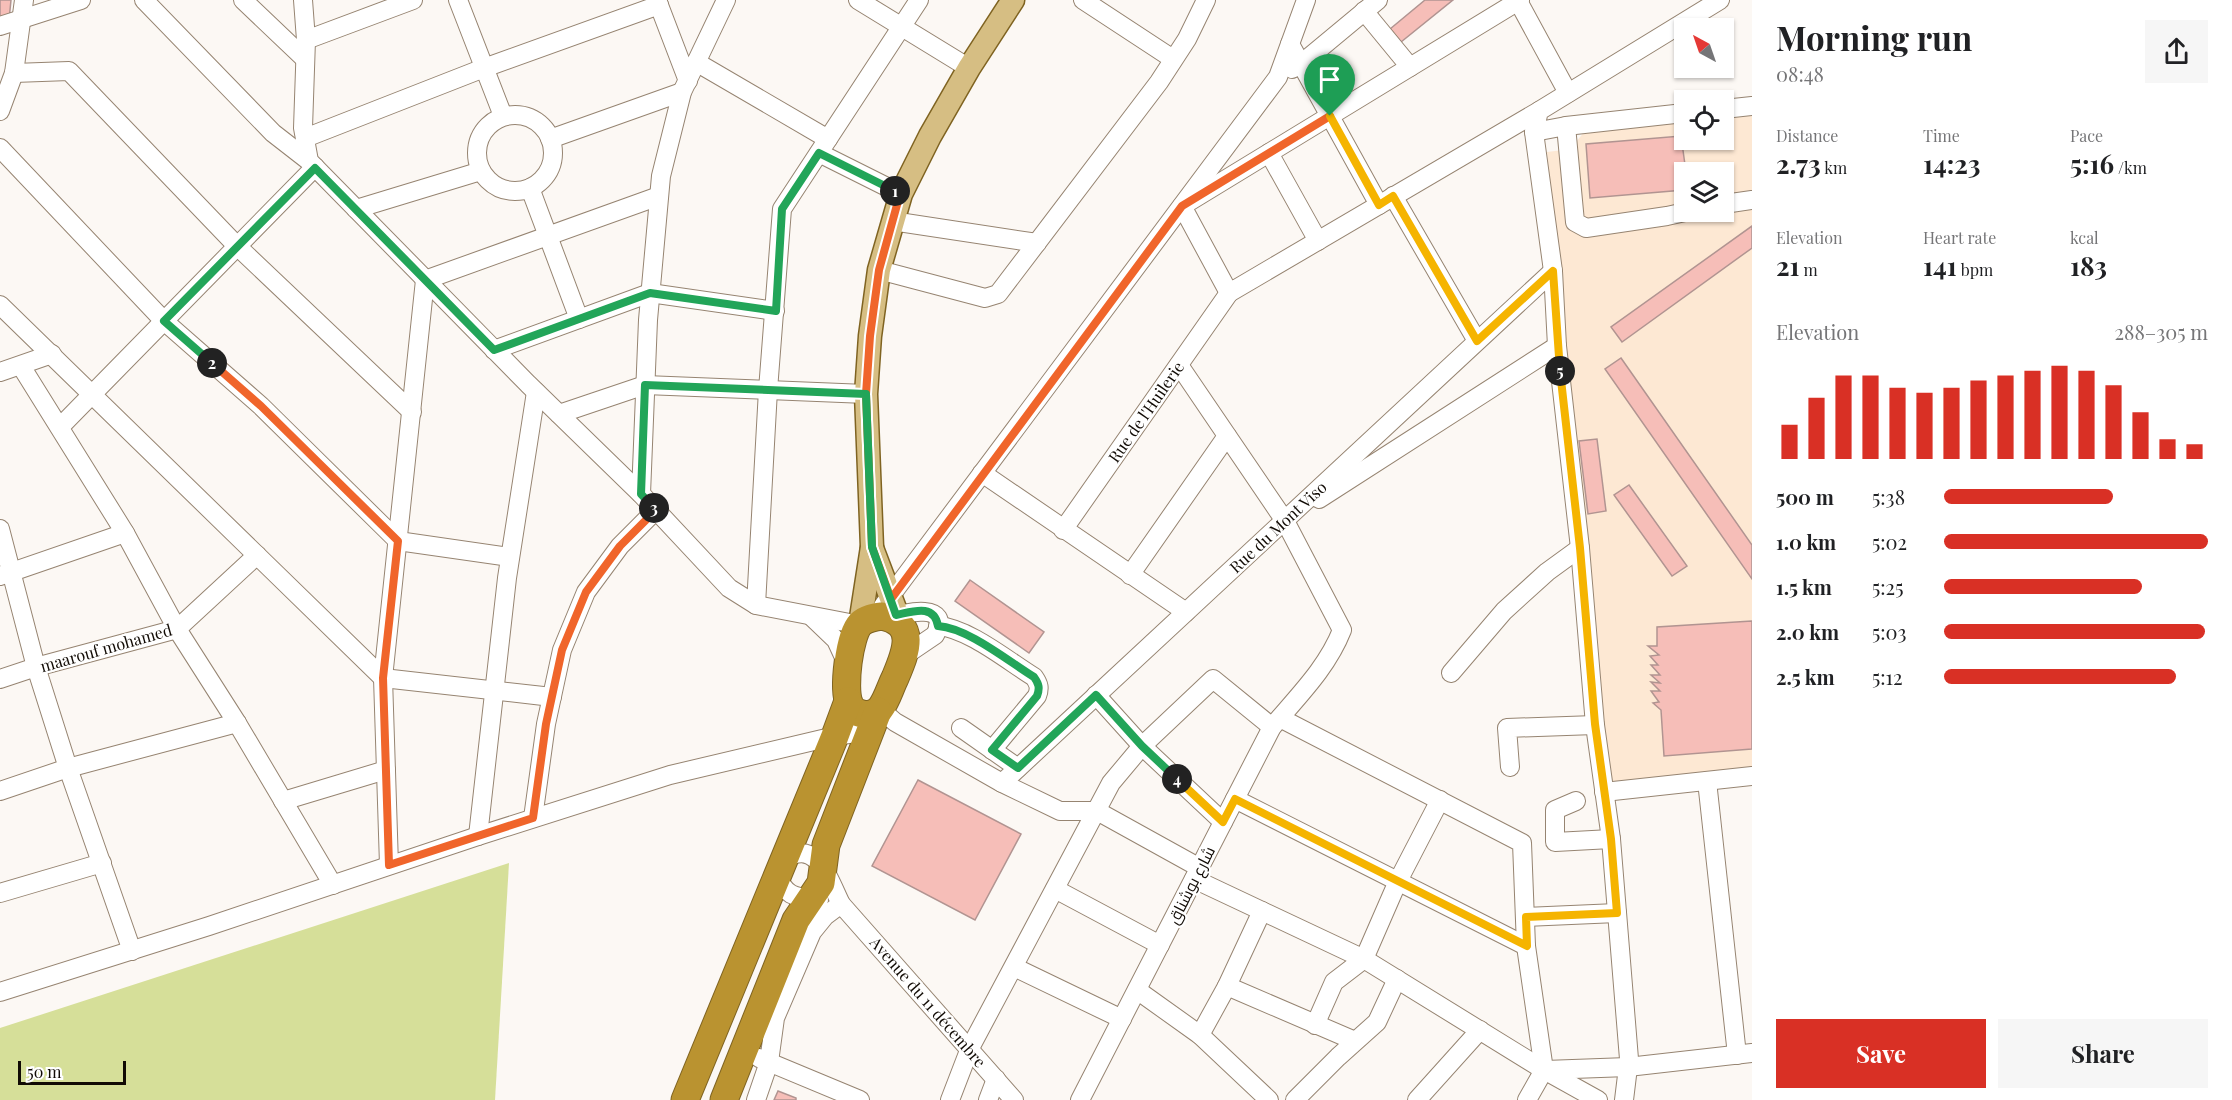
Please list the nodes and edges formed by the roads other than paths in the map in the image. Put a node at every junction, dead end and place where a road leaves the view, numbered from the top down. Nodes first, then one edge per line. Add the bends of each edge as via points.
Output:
1 (24, 0) edge
2 (81, 0) edge
3 (144, 0) edge
4 (243, 0) edge
5 (303, 0) edge
6 (413, 0) edge
7 (458, 0) edge
8 (726, 0) edge
9 (858, 0) edge
10 (919, 0) edge
11 (1013, 0) edge
12 (1083, 0) edge
13 (1206, 0) edge
14 (1306, 0) edge
15 (1720, 0) edge
16 (1519, 1) edge
17 (658, 2) edge
18 (1371, 6) edge
19 (21, 19) junction
20 (0, 26) edge
21 (903, 26) junction
22 (306, 40) junction
23 (1290, 44) junction
24 (305, 59) junction
25 (1173, 59) junction
26 (696, 62) junction
27 (1301, 64) junction
28 (1410, 67) junction
29 (484, 68) junction
30 (969, 68) junction
31 (14, 73) junction
32 (1278, 77) junction
33 (685, 87) junction
34 (1568, 93) junction
35 (1752, 106) edge
36 (1734, 108) edge
37 (0, 111) edge
38 (1539, 111) junction
39 (1674, 114) edge
40 (1330, 116) junction
41 (503, 117) junction
42 (1566, 126) junction
43 (1534, 132) junction
44 (305, 138) junction
45 (550, 140) junction
46 (824, 146) junction
47 (0, 148) edge
48 (1269, 153) junction
49 (312, 164) junction
50 (481, 171) junction
51 (530, 188) junction
52 (900, 194) junction
53 (659, 196) junction
54 (1752, 200) edge
55 (1386, 201) junction
56 (1734, 203) edge
57 (1182, 206) junction
58 (356, 209) junction
59 (1674, 214) edge
60 (892, 221) junction
61 (547, 236) junction
62 (1318, 241) junction
63 (1037, 243) junction
64 (237, 246) junction
65 (879, 270) junction
66 (1553, 271) junction
67 (425, 280) junction
68 (650, 293) junction
69 (1229, 293) junction
70 (0, 305) edge
71 (776, 311) junction
72 (579, 319) junction
73 (164, 321) junction
74 (1477, 341) junction
75 (1557, 346) junction
76 (494, 350) junction
77 (51, 354) junction
78 (1179, 365) junction
79 (21, 366) junction
80 (0, 372) edge
81 (645, 385) junction
82 (768, 390) junction
83 (536, 392) junction
84 (91, 394) junction
85 (866, 394) junction
86 (412, 412) junction
87 (559, 414) junction
88 (60, 427) junction
89 (1227, 436) junction
90 (982, 473) junction
91 (641, 494) junction
92 (656, 510) junction
93 (1285, 521) junction
94 (0, 530) edge
95 (1063, 530) junction
96 (125, 533) junction
97 (398, 541) junction
98 (872, 547) junction
99 (1580, 548) junction
100 (257, 555) junction
101 (510, 557) junction
102 (6, 574) edge
103 (1130, 575) junction
104 (756, 605) junction
105 (1186, 612) junction
106 (810, 616) junction
107 (882, 618) junction
108 (938, 626) junction
109 (177, 629) junction
110 (904, 656) junction
111 (848, 666) junction
112 (36, 667) junction
113 (1451, 673) dead end
114 (383, 678) junction
115 (0, 679) edge
116 (494, 690) junction
117 (1096, 695) junction
118 (552, 697) junction
119 (848, 700) junction
120 (876, 717) junction
121 (237, 723) junction
122 (1276, 723) junction
123 (1595, 724) junction
124 (961, 728) dead end
125 (835, 736) junction
126 (1142, 746) junction
127 (992, 750) junction
128 (1510, 767) dead end
129 (68, 768) junction
130 (1018, 768) junction
131 (386, 770) junction
132 (1752, 776) edge
133 (1707, 781) junction
134 (1002, 783) junction
135 (0, 791) edge
136 (1604, 792) junction
137 (1235, 799) junction
138 (1440, 800) junction
139 (284, 801) junction
140 (1576, 801) dead end
141 (1097, 811) junction
142 (533, 818) junction
143 (1223, 822) junction
144 (478, 836) junction
145 (1611, 839) junction
146 (102, 863) junction
147 (389, 865) junction
148 (780, 868) junction
149 (824, 870) junction
150 (1197, 873) junction
151 (1398, 881) junction
152 (333, 885) junction
153 (1055, 889) junction
154 (0, 893) edge
155 (812, 899) junction
156 (841, 904) junction
157 (1262, 911) junction
158 (1617, 913) junction
159 (1526, 917) junction
160 (1160, 945) junction
161 (1527, 946) junction
162 (132, 951) junction
163 (1364, 959) junction
164 (1014, 967) junction
165 (738, 969) junction
166 (1397, 980) junction
167 (780, 986) junction
168 (1227, 986) junction
169 (1137, 990) junction
170 (0, 992) edge
171 (1122, 1019) junction
172 (1315, 1025) junction
173 (1480, 1030) junction
174 (1200, 1035) junction
175 (1355, 1041) junction
176 (970, 1048) junction
177 (744, 1052) junction
178 (1745, 1054) edge
179 (769, 1062) junction
180 (1628, 1067) junction
181 (1544, 1070) junction
182 (996, 1079) junction
183 (685, 1100) edge
184 (724, 1100) edge
185 (756, 1100) edge
186 (860, 1100) edge
187 (950, 1100) edge
188 (988, 1100) edge
189 (1014, 1100) edge
190 (1080, 1100) edge
191 (1269, 1100) edge
192 (1294, 1100) edge
193 (1417, 1100) edge
194 (1527, 1100) edge
195 (1598, 1100) edge
196 (1624, 1100) edge

1 - 19 street
2 - 19 street
3 - 49 street via 273,133
4 - 24 street
5 - 22 street
6 - 22 street
7 - 29 street
8 - 26 street
9 - 21 street
10 - 21 street
11 - 30 main road
12 - 25 street
13 - 25 street
14 - 23 street
15 - 34 street
16 - 28 street
16 - 34 street
17 - 29 street
17 - 33 street
18 - 27 street
18 - 28 street
19 - 20 street
19 - 31 street
21 - 30 street
21 - 46 street
22 - 24 street
23 - 27 street
23 - 32 street
24 - 44 street
25 - 63 street
26 - 33 street
26 - 46 street
27 - 32 street
27 - 40 street
28 - 40 street
29 - 41 street
29 - 44 street
30 - 52 main road
31 - 37 street
31 - 64 street via 69,71
32 - 57 street
33 - 45 street
33 - 53 street
34 - 38 street
35 - 36 street
38 - 43 street
38 - 55 street
39 - 42 street
40 - 48 street
40 - 55 street
41 - 45 street via 526,116 545,129
41 - 50 street via 482,132 477,145
42 - 43 street
42 - 59 street via 1575,222 1586,228
43 - 66 street
44 - 49 street
45 - 51 street via 552,162 540,182
46 - 52 street
46 - 71 street via 782,209
47 - 73 street
48 - 57 street
48 - 62 street
49 - 58 street
49 - 64 street
50 - 51 street via 497,187 519,191
50 - 58 street
51 - 61 street
52 - 60 main road
53 - 61 street
53 - 68 street
54 - 56 street
55 - 62 street
55 - 74 street
57 - 69 street
57 - 90 street
58 - 67 street
60 - 63 street
60 - 65 main road
61 - 67 street
61 - 72 street
62 - 69 street
63 - 65 street via 992,297
64 - 73 street
64 - 86 street
65 - 85 main road
66 - 74 street, Rue du Mont Viso
66 - 75 street
67 - 76 street
67 - 86 street
68 - 71 street
68 - 72 street
68 - 81 street
69 - 78 street, Rue de l'Huilerie
70 - 77 street
71 - 82 street
72 - 76 street
73 - 84 street
73 - 97 street via 261,406
74 - 93 street, Rue du Mont Viso
75 - 93 street
75 - 99 street
76 - 83 street
77 - 79 street
77 - 84 street
78 - 89 street
78 - 95 street, Rue de l'Huilerie
79 - 80 street
79 - 88 street
81 - 82 street
81 - 87 street
81 - 91 street
82 - 85 street
82 - 104 street
83 - 87 street
83 - 101 street
84 - 88 street
84 - 100 street
85 - 98 main road
86 - 97 street
87 - 91 street
88 - 96 street
89 - 93 street
89 - 103 street
90 - 95 street
90 - 107 street
91 - 92 street
92 - 104 street via 717,578
92 - 118 street via 620,546 586,592 562,650
93 - 105 street, Rue du Mont Viso
93 - 122 street, شارع بوشناق via 1342,630 1316,676
94 - 102 street
95 - 103 street
96 - 102 street
96 - 109 street
97 - 101 street
97 - 114 street
98 - 107 main road
98 - 107 main road
99 - 113 street via 1504,611
99 - 123 street
100 - 109 street, maarouf mohamed
100 - 114 street
101 - 116 street
102 - 112 street
103 - 105 street
104 - 106 street
105 - 117 street, Rue du Mont Viso
106 - 107 street
106 - 111 street via 831,634
107 - 108 street via 927,611 935,616
107 - 110 highway via 907,642
107 - 111 highway via 852,640
108 - 110 street via 932,638
108 - 127 street via 966,634 1038,683 1037,696
109 - 112 street, maarouf mohamed
109 - 121 street
110 - 120 highway
111 - 119 highway
112 - 115 street, maarouf mohamed
112 - 129 street
114 - 116 street
114 - 131 street
116 - 118 street
116 - 144 street
117 - 126 street
117 - 130 street, Rue du Mont Viso
118 - 142 street
119 - 120 highway via 855,711
119 - 125 highway
120 - 125 street
120 - 134 street via 895,722
120 - 149 highway via 826,845
121 - 129 street
121 - 139 street
122 - 126 street via 1213,679
122 - 137 street, شارع بوشناق
122 - 138 street
123 - 128 street via 1507,728
123 - 136 street
124 - 127 street
125 - 142 street via 670,775
125 - 148 highway
126 - 141 street via 1111,783
126 - 143 street
127 - 130 street
129 - 135 street
129 - 146 street
130 - 134 street, Rue du Mont Viso
131 - 139 street
131 - 147 street
132 - 133 street
133 - 136 street
133 - 178 street
134 - 141 street via 1060,811
136 - 145 street
137 - 143 street, شارع بوشناق
137 - 151 street
138 - 151 street
138 - 159 street via 1522,843
139 - 152 street
140 - 145 street via 1556,810 1555,842
141 - 150 street
141 - 153 street
142 - 144 street
143 - 150 street, شارع بوشناق
144 - 147 street
145 - 158 street
146 - 154 street
146 - 162 street
147 - 152 street
148 - 149 street via 795,853 809,854
148 - 155 street via 783,889
148 - 165 highway
149 - 155 highway
149 - 156 street, Avenue du 11 décembre
150 - 157 street
150 - 160 street, شارع بوشناق
151 - 161 street
151 - 163 street
152 - 162 street
153 - 160 street
153 - 164 street
155 - 156 street
155 - 167 highway via 796,920
156 - 167 street via 815,926
156 - 176 street, Avenue du 11 décembre
157 - 163 street
157 - 168 street
158 - 159 street
158 - 180 street
159 - 161 street
160 - 169 street, شارع بوشناق
161 - 181 street
162 - 170 street
163 - 166 street
163 - 172 street via 1334,982
164 - 171 street
164 - 176 street
165 - 167 highway
165 - 183 highway
166 - 173 street
166 - 175 street via 1377,1022
167 - 177 highway
167 - 179 street
168 - 172 street
168 - 174 street
169 - 171 street, شارع بوشناق
169 - 174 street
171 - 190 street, شارع بوشناق
172 - 175 street
173 - 181 street
173 - 193 street
174 - 191 street
175 - 192 street
176 - 182 street, Avenue du 11 décembre
176 - 187 street
177 - 179 street
177 - 184 highway
178 - 180 street
179 - 185 street
179 - 186 street
180 - 181 street
180 - 196 street
181 - 194 street
181 - 195 street
182 - 188 street
182 - 189 street, Avenue du 11 décembre

